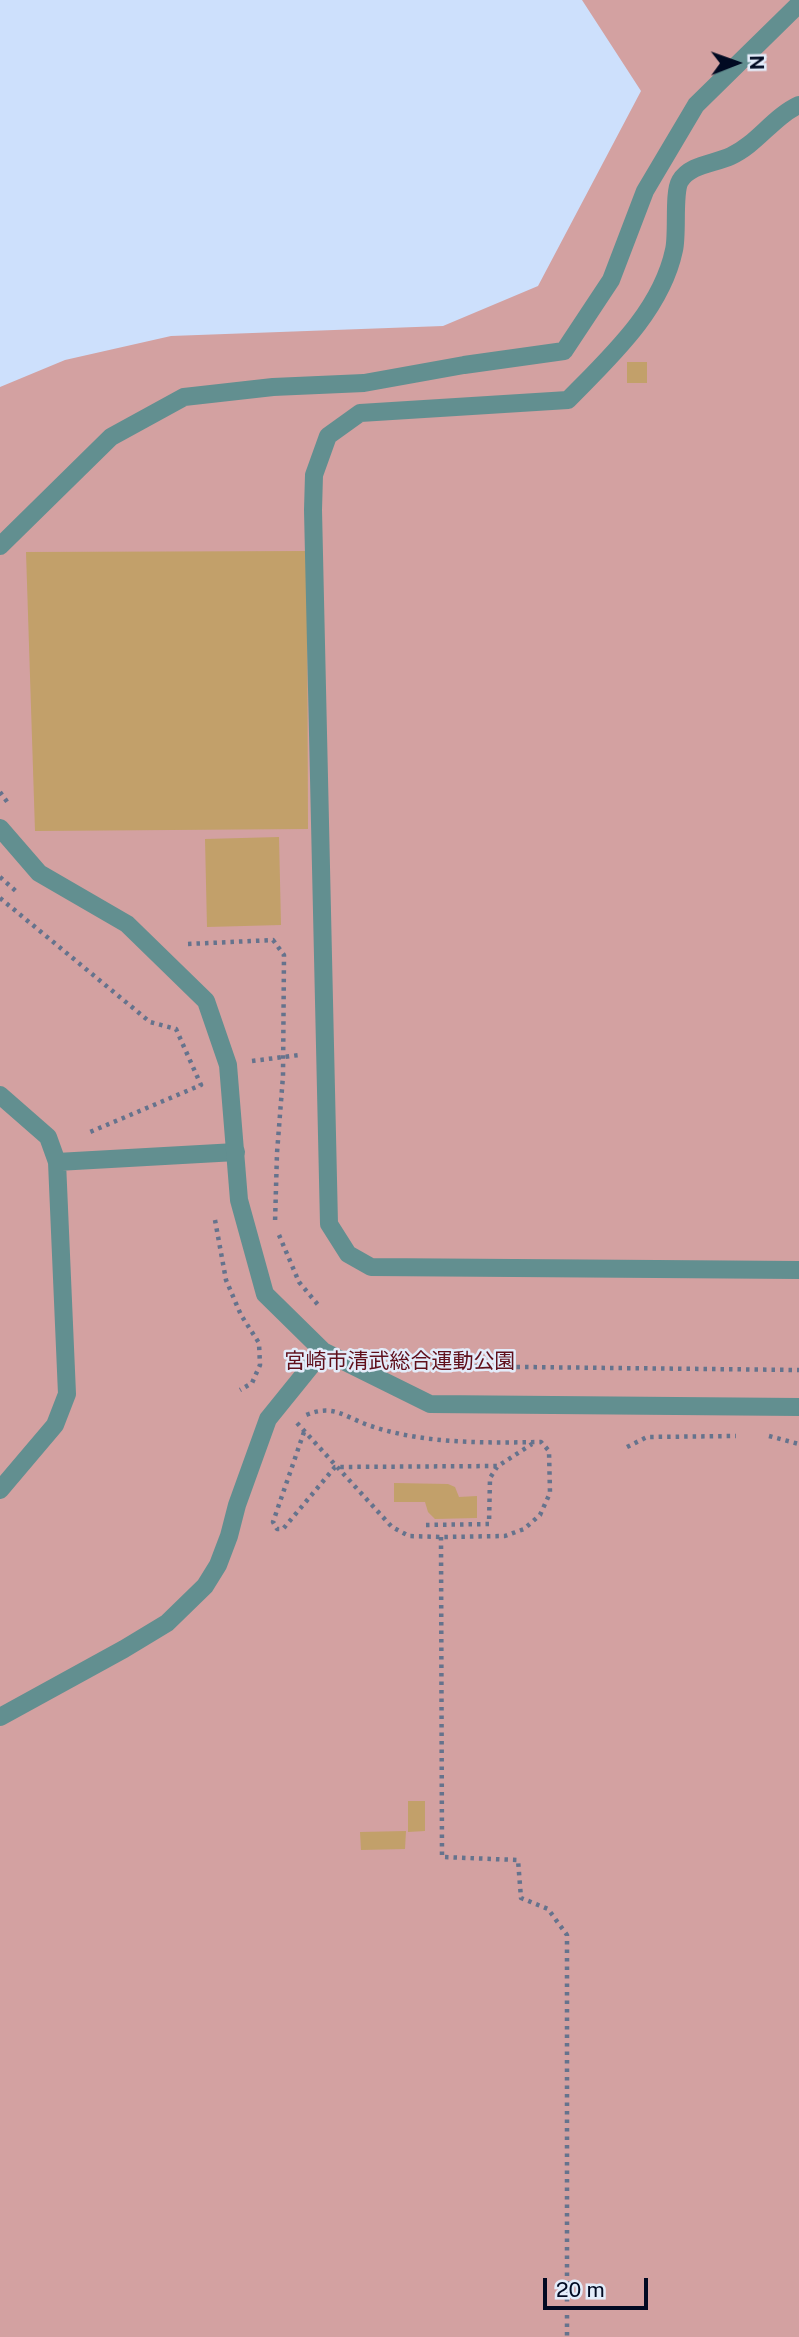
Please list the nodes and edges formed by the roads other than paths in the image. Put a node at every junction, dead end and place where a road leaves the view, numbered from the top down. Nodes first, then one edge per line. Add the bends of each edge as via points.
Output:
1 (799, 4) edge
2 (799, 105) edge
3 (0, 546) edge
4 (0, 828) edge
5 (0, 1095) edge
6 (236, 1152) junction
7 (57, 1162) junction
8 (799, 1270) edge
9 (323, 1351) junction
10 (799, 1407) edge
11 (0, 1490) edge
12 (0, 1717) edge

1 - 3 street via 696,105 645,191 611,280 564,351 364,383 184,397 111,437
2 - 8 street via 732,156 689,170 678,183 675,248 665,282 623,344 568,400 360,412 328,436 314,475 313,510 329,1224 348,1254 371,1266
4 - 6 street via 39,873 127,924 206,1001 228,1065
5 - 7 street via 48,1137
6 - 7 street
6 - 9 street via 239,1200 265,1294
7 - 11 street via 67,1394 55,1425
9 - 10 street via 430,1404
9 - 12 street via 268,1419 229,1536 205,1586 167,1622

